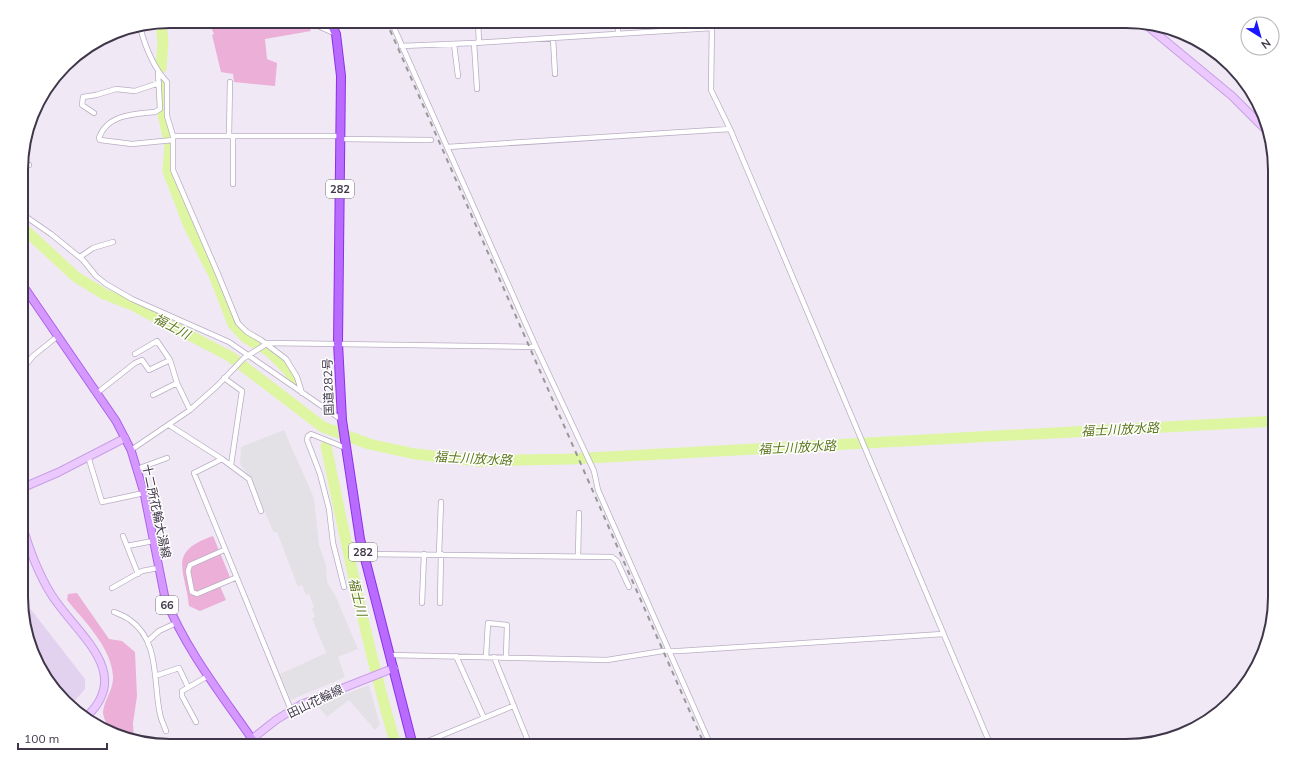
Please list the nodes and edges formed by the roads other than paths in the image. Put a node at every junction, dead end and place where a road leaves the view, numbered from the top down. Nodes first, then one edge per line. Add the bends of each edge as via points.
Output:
1 (322, 28) edge
2 (333, 28) edge
3 (394, 28) edge
4 (479, 28) edge
5 (618, 28) edge
6 (712, 28) joint
7 (141, 31) edge
8 (1154, 31) edge
9 (618, 33) junction
10 (336, 34) junction
11 (553, 38) junction
12 (474, 43) junction
13 (480, 43) junction
14 (454, 44) junction
15 (401, 46) junction
16 (158, 70) junction
17 (555, 74) dead end
18 (458, 76) dead end
19 (159, 82) junction
20 (230, 82) dead end
21 (477, 89) dead end
22 (94, 113) dead end
23 (1260, 124) edge
24 (730, 130) junction
25 (231, 136) junction
26 (173, 138) junction
27 (340, 138) junction
28 (430, 140) dead end
29 (447, 147) junction
30 (233, 184) dead end
31 (28, 218) edge
32 (113, 242) dead end
33 (80, 258) junction
34 (28, 293) edge
35 (58, 336) junction
36 (338, 343) junction
37 (263, 344) junction
38 (536, 347) junction
39 (135, 354) dead end
40 (246, 357) junction
41 (170, 360) junction
42 (28, 362) edge
43 (224, 378) junction
44 (177, 383) junction
45 (97, 393) junction
46 (302, 393) junction
47 (153, 394) dead end
48 (190, 410) junction
49 (342, 420) junction
50 (169, 425) junction
51 (125, 438) junction
52 (346, 447) junction
53 (131, 450) junction
54 (88, 456) junction
55 (167, 458) dead end
56 (222, 459) junction
57 (231, 465) junction
58 (137, 470) junction
59 (28, 485) edge
60 (144, 493) junction
61 (441, 502) dead end
62 (261, 511) dead end
63 (579, 513) dead end
64 (123, 536) dead end
65 (28, 541) edge
66 (153, 541) junction
67 (127, 546) junction
68 (224, 550) junction
69 (364, 554) junction
70 (424, 554) junction
71 (440, 554) junction
72 (578, 556) junction
73 (158, 568) junction
74 (138, 574) junction
75 (236, 578) junction
76 (344, 587) dead end
77 (628, 587) dead end
78 (112, 588) dead end
79 (422, 603) dead end
80 (440, 603) dead end
81 (114, 612) dead end
82 (176, 623) junction
83 (943, 634) junction
84 (148, 641) junction
85 (670, 651) junction
86 (390, 655) junction
87 (456, 656) junction
88 (486, 657) junction
89 (494, 657) junction
90 (506, 657) junction
91 (394, 668) junction
92 (155, 676) junction
93 (208, 676) junction
94 (188, 687) junction
95 (514, 706) junction
96 (291, 710) junction
97 (89, 714) edge
98 (484, 718) junction
99 (196, 722) dead end
100 (166, 731) dead end
101 (252, 739) joint
102 (411, 739) edge
103 (433, 739) edge
104 (527, 739) edge
105 (708, 739) edge
106 (988, 739) edge

1 - 10 street
2 - 10 highway, 国道282号 / 282
3 - 15 street
4 - 13 street
5 - 9 street
6 - 9 street
6 - 24 street via 710,90
7 - 16 street
8 - 23 street via 1232,96
9 - 11 street
10 - 27 highway, 国道282号 / 282 via 341,76
11 - 13 street
11 - 17 street
12 - 13 street
12 - 14 street
12 - 21 street
14 - 15 street
14 - 18 street
15 - 29 street
16 - 19 street
16 - 26 street via 167,82 167,116
19 - 22 street via 135,91 116,89 83,97 82,105
19 - 26 street via 160,109 156,112 123,115 111,122 98,138 126,143 165,141
20 - 25 street
24 - 29 street
24 - 83 street
25 - 26 street
25 - 27 street
25 - 30 street
26 - 37 street via 173,170 238,323
27 - 28 street
27 - 36 highway, 国道282号 / 282
29 - 38 street
31 - 33 street
32 - 33 street via 93,248
33 - 40 street via 106,284 132,299 229,342
34 - 35 main road, 十二所花輪大湯線 / 66
35 - 42 street
35 - 45 main road, 十二所花輪大湯線 / 66
36 - 37 street
36 - 38 street
36 - 49 highway, 国道282号 / 282
37 - 40 street
37 - 46 street via 277,351 292,367
38 - 85 street via 594,471 598,490
39 - 41 street via 157,341
40 - 43 street
40 - 46 street
41 - 44 street
41 - 45 street via 149,370 142,360 135,363
43 - 48 street
43 - 57 street via 242,391
44 - 47 street
44 - 48 street
45 - 51 main road, 十二所花輪大湯線 / 66
46 - 49 street
48 - 50 street
49 - 52 highway, 国道282号 / 282
50 - 53 street
50 - 56 street
51 - 53 main road, 十二所花輪大湯線 / 66
51 - 54 street
52 - 69 highway, 国道282号 / 282
52 - 76 street via 311,434 307,440 329,508 333,543
53 - 58 main road, 十二所花輪大湯線 / 66
54 - 59 street
54 - 60 street via 102,502
55 - 58 street
56 - 57 street
56 - 68 street via 194,473
57 - 62 street via 249,479
58 - 60 main road, 十二所花輪大湯線 / 66
60 - 66 main road, 十二所花輪大湯線 / 66
61 - 71 street
63 - 72 street
64 - 67 street
65 - 97 street via 40,574 64,612 83,634 106,674 104,692
66 - 67 street
66 - 73 main road, 十二所花輪大湯線 / 66
67 - 74 street
68 - 75 street
68 - 75 street via 190,565 188,571 192,592 197,594
69 - 70 street
69 - 86 highway, 国道282号 / 282
70 - 71 street
70 - 79 street
71 - 72 street
71 - 80 street
72 - 77 street via 612,557 617,561
73 - 74 street
73 - 82 main road, 十二所花輪大湯線 / 66 via 165,598
74 - 78 street
75 - 96 street
81 - 84 street via 130,619
82 - 84 street via 159,631
82 - 93 main road, 十二所花輪大湯線 / 66
83 - 85 street
83 - 106 street
84 - 92 street
85 - 90 street via 607,660
85 - 105 street
86 - 87 street
86 - 91 highway, 国道282号 / 282
87 - 88 street
87 - 98 street
88 - 89 street
88 - 90 street via 488,623 507,624
89 - 90 street
89 - 95 street
91 - 96 street, 田山花輪線
91 - 102 highway, 国道282号 / 282
92 - 94 street via 179,668
92 - 100 street via 160,715
93 - 94 street
93 - 101 main road, 十二所花輪大湯線 / 66
94 - 99 street via 182,691 182,696
95 - 98 street
95 - 104 street
96 - 101 street, 田山花輪線
98 - 103 street

